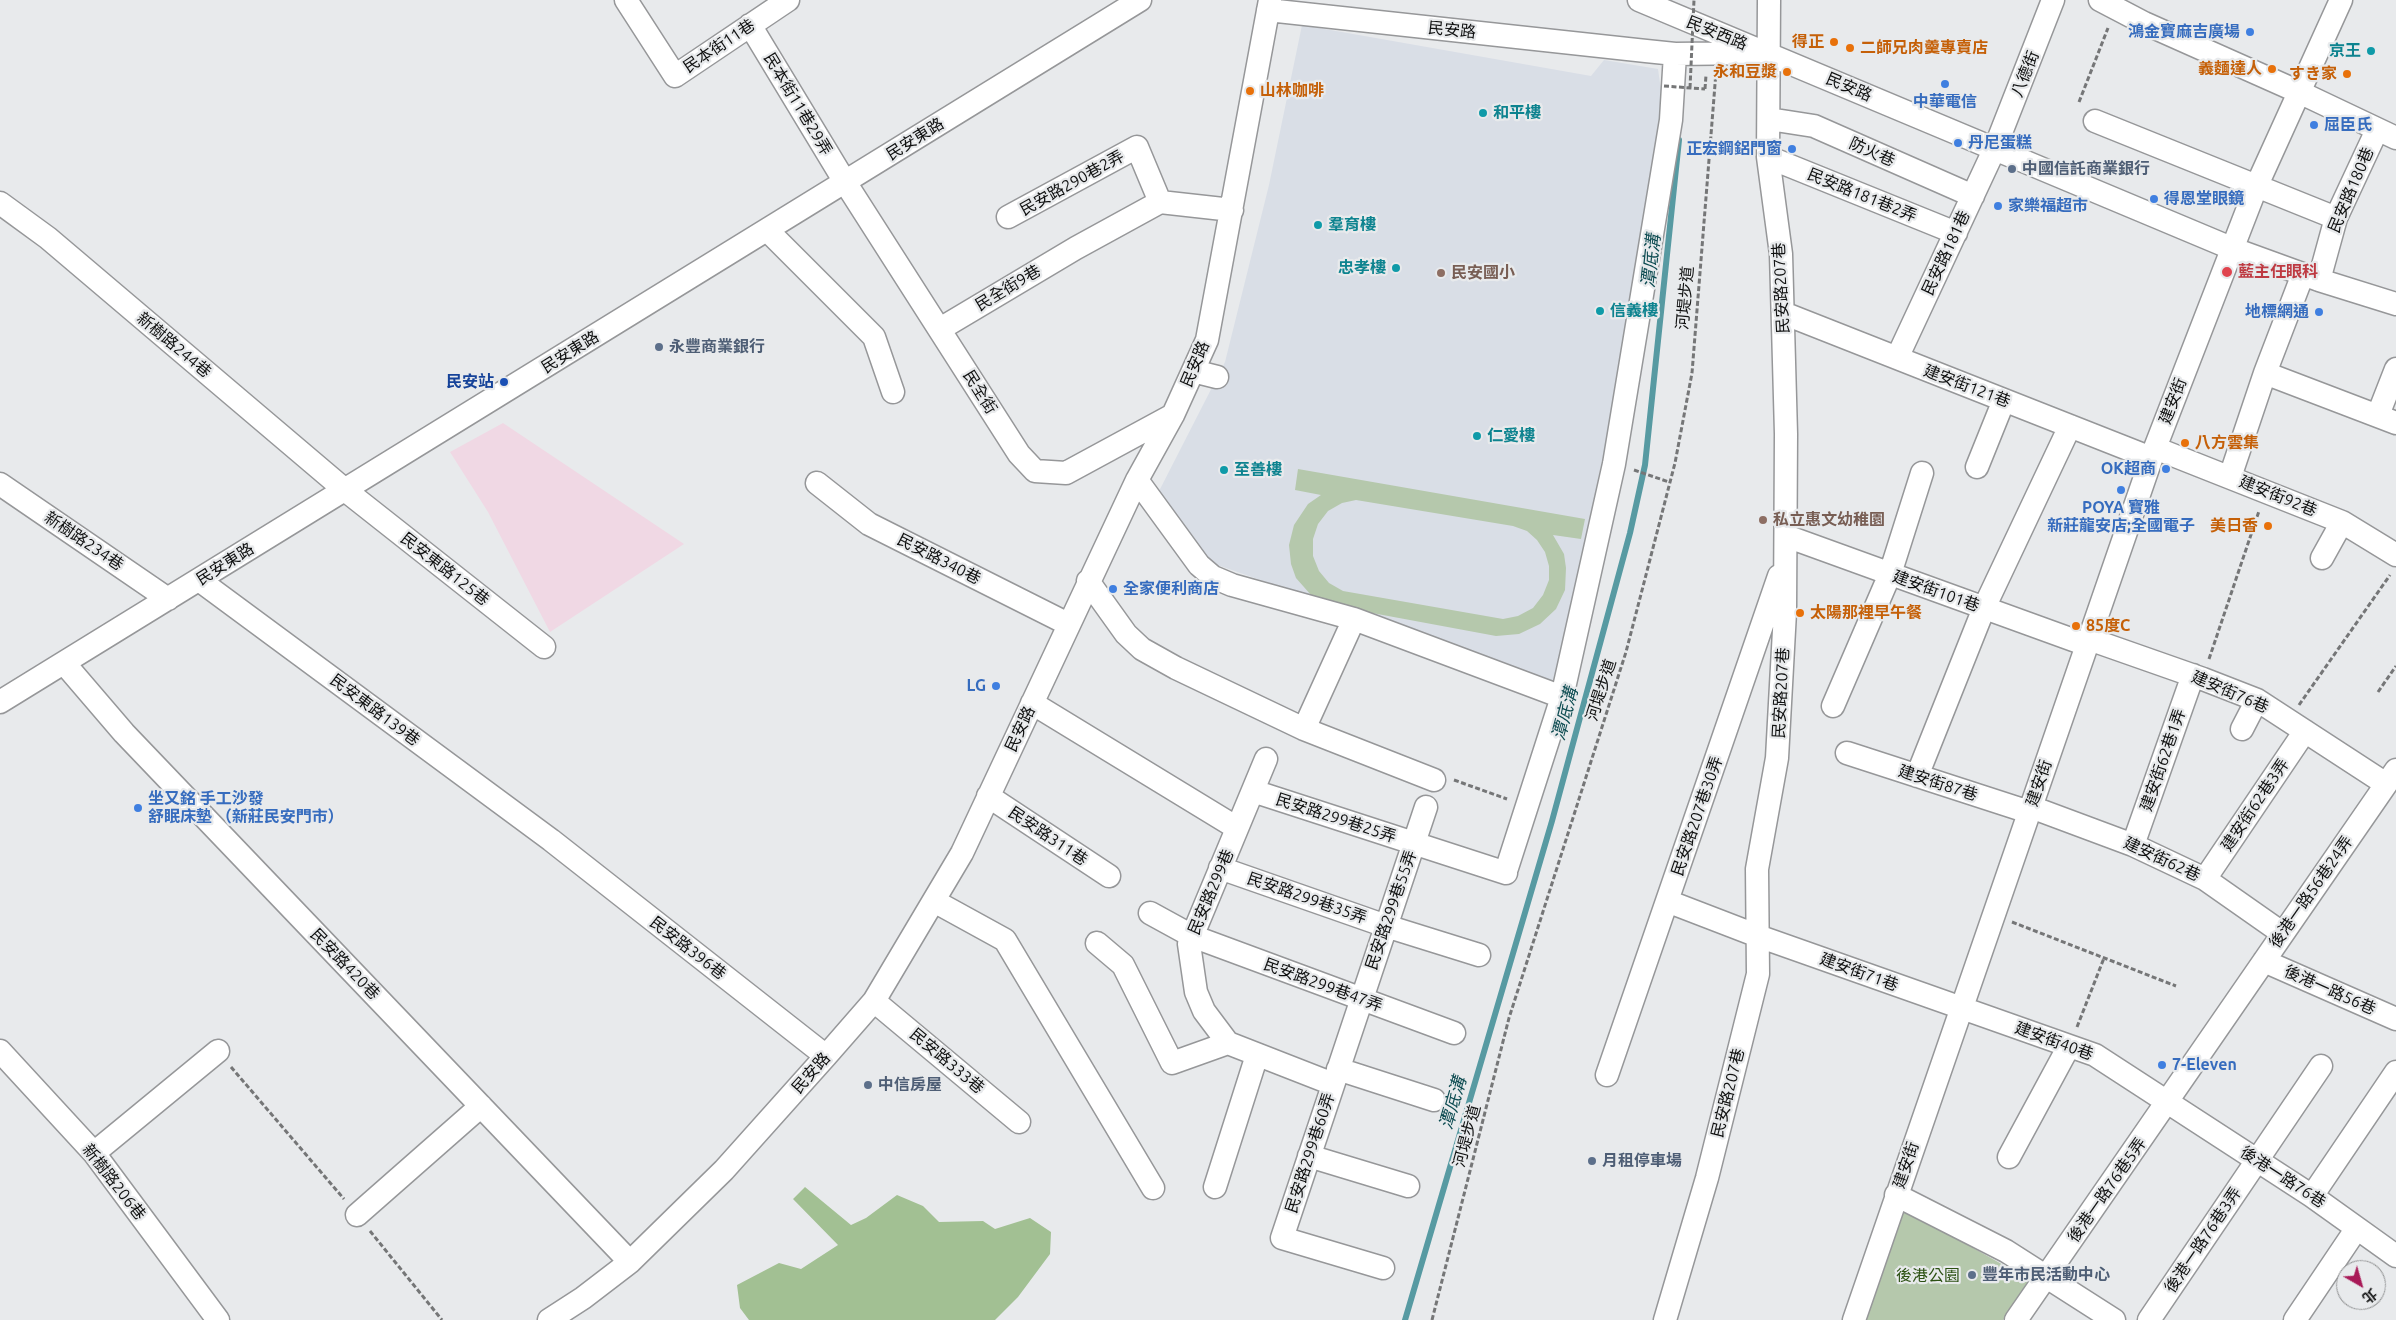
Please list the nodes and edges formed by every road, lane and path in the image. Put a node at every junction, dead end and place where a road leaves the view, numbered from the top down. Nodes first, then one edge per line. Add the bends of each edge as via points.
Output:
1 (626, 0) edge
2 (788, 0) edge
3 (1140, 0) edge
4 (1639, 0) edge
5 (1694, 0) edge
6 (1769, 0) edge
7 (2053, 0) edge
8 (2341, 0) edge
9 (2108, 4) edge
10 (1269, 5) edge
11 (750, 25) junction
12 (1768, 53) junction
13 (1675, 54) junction
14 (1718, 54) junction
15 (1706, 74) dead end
16 (1664, 86) dead end
17 (1690, 88) dead end
18 (2299, 92) junction
19 (2079, 102) dead end
20 (1769, 119) junction
21 (2095, 121) dead end
22 (2387, 134) edge
23 (1995, 148) junction
24 (1768, 157) junction
25 (846, 182) junction
26 (2257, 185) junction
27 (1973, 196) junction
28 (1160, 202) junction
29 (0, 203) edge
30 (1232, 210) junction
31 (1008, 217) dead end
32 (2336, 218) junction
33 (768, 230) junction
34 (1956, 233) junction
35 (2231, 248) junction
36 (2311, 277) junction
37 (2396, 304) edge
38 (1783, 314) junction
39 (940, 329) junction
40 (1897, 358) junction
41 (2396, 369) edge
42 (1193, 371) junction
43 (2265, 373) junction
44 (1218, 377) dead end
45 (893, 392) dead end
46 (2004, 400) junction
47 (1173, 415) junction
48 (2387, 419) edge
49 (2070, 426) junction
50 (2153, 453) junction
51 (1977, 468) dead end
52 (1630, 469) dead end
53 (1922, 474) dead end
54 (2230, 477) junction
55 (1137, 480) junction
56 (1670, 482) junction
57 (817, 483) dead end
58 (0, 484) edge
59 (345, 490) junction
60 (2266, 492) junction
61 (2342, 522) junction
62 (1786, 546) junction
63 (2322, 558) dead end
64 (2393, 565) edge
65 (1890, 574) junction
66 (199, 580) junction
67 (1088, 582) junction
68 (168, 599) junction
69 (1984, 608) junction
70 (1354, 619) junction
71 (1068, 624) junction
72 (2088, 642) junction
73 (544, 647) dead end
74 (64, 663) junction
75 (2396, 666) edge
76 (2198, 677) junction
77 (2378, 692) dead end
78 (1562, 697) junction
79 (2256, 700) junction
80 (0, 702) edge
81 (1032, 703) junction
82 (1834, 706) dead end
83 (2297, 725) junction
84 (1304, 729) junction
85 (2242, 729) dead end
86 (1847, 753) dead end
87 (1266, 759) dead end
88 (1917, 776) junction
89 (2391, 777) edge
90 (1434, 780) joint
91 (1253, 791) junction
92 (988, 796) junction
93 (1528, 806) junction
94 (1426, 807) dead end
95 (2030, 809) junction
96 (1237, 828) junction
97 (551, 840) joint
98 (1413, 843) junction
99 (2133, 845) junction
100 (1220, 868) junction
101 (1109, 876) dead end
102 (2205, 879) junction
103 (934, 900) junction
104 (1667, 900) junction
105 (1150, 913) dead end
106 (1993, 915) junction
107 (1386, 926) junction
108 (2282, 933) junction
109 (1192, 936) junction
110 (1758, 936) junction
111 (1097, 943) dead end
112 (1479, 955) dead end
113 (2104, 958) junction
114 (2264, 961) junction
115 (2176, 986) dead end
116 (1361, 999) junction
117 (874, 1000) junction
118 (1960, 1008) junction
119 (2396, 1019) edge
120 (1454, 1033) dead end
121 (1228, 1043) junction
122 (2069, 1046) junction
123 (0, 1051) edge
124 (218, 1051) joint
125 (1257, 1054) junction
126 (826, 1056) junction
127 (2321, 1066) dead end
128 (2396, 1072) edge
129 (1607, 1075) dead end
130 (1335, 1076) junction
131 (1434, 1100) dead end
132 (2168, 1103) junction
133 (481, 1106) junction
134 (1019, 1122) dead end
135 (94, 1153) junction
136 (1309, 1156) junction
137 (2009, 1157) dead end
138 (2257, 1160) junction
139 (1408, 1186) dead end
140 (1215, 1187) dead end
141 (1152, 1188) dead end
142 (1896, 1195) junction
143 (2312, 1196) junction
144 (357, 1214) junction
145 (2357, 1228) junction
146 (2396, 1256) edge
147 (630, 1262) junction
148 (1383, 1268) dead end
149 (2046, 1277) junction
150 (218, 1320) edge
151 (442, 1320) edge
152 (550, 1320) edge
153 (1432, 1320) edge
154 (1665, 1320) edge
155 (1854, 1320) edge
156 (2016, 1320) edge
157 (2114, 1320) edge
158 (2149, 1320) edge
159 (2295, 1320) edge

1 - 11 street, 民本街11巷 via 675,76
2 - 11 street, 民本街11巷
3 - 25 street, 民安東路
4 - 12 street, 民安西路
5 - 17 path, bridge
6 - 12 street, 民安路207巷
7 - 23 street, 八德街
8 - 18 street, 建安街
9 - 18 street
9 - 19 path
10 - 13 street, 民安路
10 - 30 street, 民安路
11 - 25 street, 民本街11巷29弄
12 - 14 street, 民安路
12 - 20 street, 民安路207巷
12 - 23 street, 民安路
13 - 14 street, 民安路
13 - 78 street via 1671,120 1614,464
14 - 56 path, 河堤步道 via 1692,373
15 - 16 path, bridge via 1705,89
18 - 22 street
18 - 26 street, 建安街
20 - 24 street, 民安路207巷
20 - 27 street, 防火巷 via 1814,126
21 - 26 street
22 - 32 street, 民安路180巷
23 - 27 street, 民安路181巷
23 - 35 street, 民安路
24 - 34 street, 民安路181巷2弄
24 - 38 street, 民安路207巷 via 1780,254
25 - 33 street, 民安東路
25 - 39 street, 民全街
26 - 32 street
26 - 35 street, 建安街
27 - 34 street, 民安路181巷
28 - 30 street
28 - 31 street, 民安路290巷2弄 via 1137,147
28 - 39 street, 民全街9巷
29 - 59 street, 新樹路244巷 via 48,238
30 - 42 street, 民安路 via 1207,340
32 - 36 street, 民安路180巷
33 - 45 street via 874,337
33 - 59 street, 民安東路
34 - 40 street, 民安路181巷
35 - 36 street, 民安路
35 - 50 street, 建安街
36 - 37 street, 民安路
36 - 43 street, 民安路180巷
38 - 40 street, 建安街121巷
38 - 62 street, 民安路207巷
39 - 47 street, 民全街 via 1019,454 1035,471 1066,472
40 - 46 street, 建安街121巷
41 - 48 street
42 - 44 street
42 - 47 street, 民安路
43 - 48 street
43 - 54 street, 民安路180巷
46 - 49 street, 建安街121巷
46 - 51 street
47 - 55 street, 民安路
49 - 50 street, 建安街121巷
49 - 69 street
50 - 54 street, 建安街92巷
50 - 72 street, 建安街
52 - 56 path
53 - 65 street
54 - 60 street, 建安街92巷
55 - 67 street, 民安路
55 - 70 street via 1199,565 1213,577
56 - 153 path, 河堤步道 via 1626,652 1509,1018
57 - 71 street, 民安路340巷 via 869,524
58 - 68 street, 新樹路234巷
59 - 66 street, 民安東路
59 - 73 street, 民安東路125巷
60 - 61 street, 建安街92巷
60 - 76 path
61 - 63 street
61 - 64 street, 建安街92巷
62 - 65 street, 建安街101巷
62 - 104 street, 民安路207巷30弄
62 - 110 street, 民安路207巷 via 1786,612 1777,758 1757,869
64 - 83 path
65 - 69 street, 建安街101巷
65 - 82 street
66 - 68 street, 民安東路
66 - 97 street, 民安東路139巷
67 - 71 street, 民安路
67 - 84 street via 1126,634 1142,649
68 - 74 street, 民安東路
69 - 72 street, 建安街101巷
69 - 88 street
70 - 78 street
70 - 84 street
71 - 81 street, 民安路
72 - 76 street, 建安街76巷
72 - 95 street, 建安街
74 - 80 street, 民安東路
74 - 133 street, 民安路420巷 via 124,733
75 - 77 path
76 - 79 street, 建安街76巷
76 - 99 street, 建安街62巷1弄
78 - 93 street
79 - 83 street, 建安街76巷
79 - 85 street
81 - 92 street, 民安路
81 - 96 street, 民安路299巷
83 - 89 street, 建安街76巷
83 - 102 street, 建安街62巷3弄
84 - 90 street
86 - 88 street, 建安街87巷
87 - 91 street, 民安路299巷
88 - 95 street, 建安街87巷
89 - 108 street, 後港一路56巷24弄
90 - 93 path via 1440,775
91 - 96 street, 民安路299巷
91 - 98 street, 民安路299巷25弄
92 - 101 street, 民安路311巷
92 - 103 street, 民安路 via 962,853
93 - 98 street, 民安路299巷25弄 via 1506,871
94 - 98 street, 民安路299巷55弄
95 - 99 street, 建安街62巷
95 - 106 street, 建安街
96 - 100 street, 民安路299巷
97 - 126 street, 民安路396巷
98 - 107 street, 民安路299巷55弄
99 - 102 street, 建安街62巷
100 - 107 street, 民安路299巷35弄
100 - 109 street, 民安路299巷
102 - 108 street, 建安街62巷
103 - 117 street, 民安路
103 - 141 street via 1005,940
104 - 110 street, 建安街71巷
104 - 129 street, 民安路207巷30弄
105 - 109 street, 民安路299巷47弄
106 - 113 path
106 - 118 street, 建安街
107 - 112 street, 民安路299巷35弄
107 - 116 street, 民安路299巷55弄
108 - 114 street, 後港一路56巷24弄
109 - 116 street, 民安路299巷47弄
109 - 121 street, 民安路299巷 via 1189,944 1196,992 1204,1010
110 - 118 street, 建安街71巷
110 - 154 street, 民安路207巷 via 1758,974 1707,1178
111 - 121 street via 1123,965 1172,1064
113 - 115 path
113 - 122 path
114 - 119 street, 後港一路56巷
114 - 132 street, 後港一路56巷24弄
116 - 120 street, 民安路299巷47弄
116 - 130 street, 民安路299巷55弄
117 - 126 street, 民安路
117 - 134 street, 民安路333巷
118 - 122 street, 建安街40巷
118 - 142 street, 建安街
121 - 125 street
122 - 132 street, 建安街40巷 via 2095,1055
122 - 137 street
123 - 135 street, 新樹路206巷
124 - 135 street
124 - 144 path
125 - 130 street
125 - 140 street
126 - 147 street, 民安路 via 724,1170
127 - 138 street, 後港一路76巷3弄
128 - 143 street
130 - 131 street
130 - 136 street, 民安路299巷60弄
132 - 138 street, 後港一路76巷
132 - 149 street, 後港一路76巷5弄
133 - 144 street
133 - 147 street, 民安路420巷
135 - 150 street, 新樹路206巷
136 - 139 street
136 - 148 street, 民安路299巷60弄 via 1282,1238
138 - 143 street, 後港一路76巷
138 - 158 street, 後港一路76巷3弄
142 - 149 street via 2006,1251
142 - 155 street, 建安街
143 - 145 street, 後港一路76巷
144 - 151 path
145 - 146 street, 後港一路76巷
145 - 159 street
147 - 152 street, 民安路
149 - 156 street, 後港一路76巷5弄
149 - 157 street

